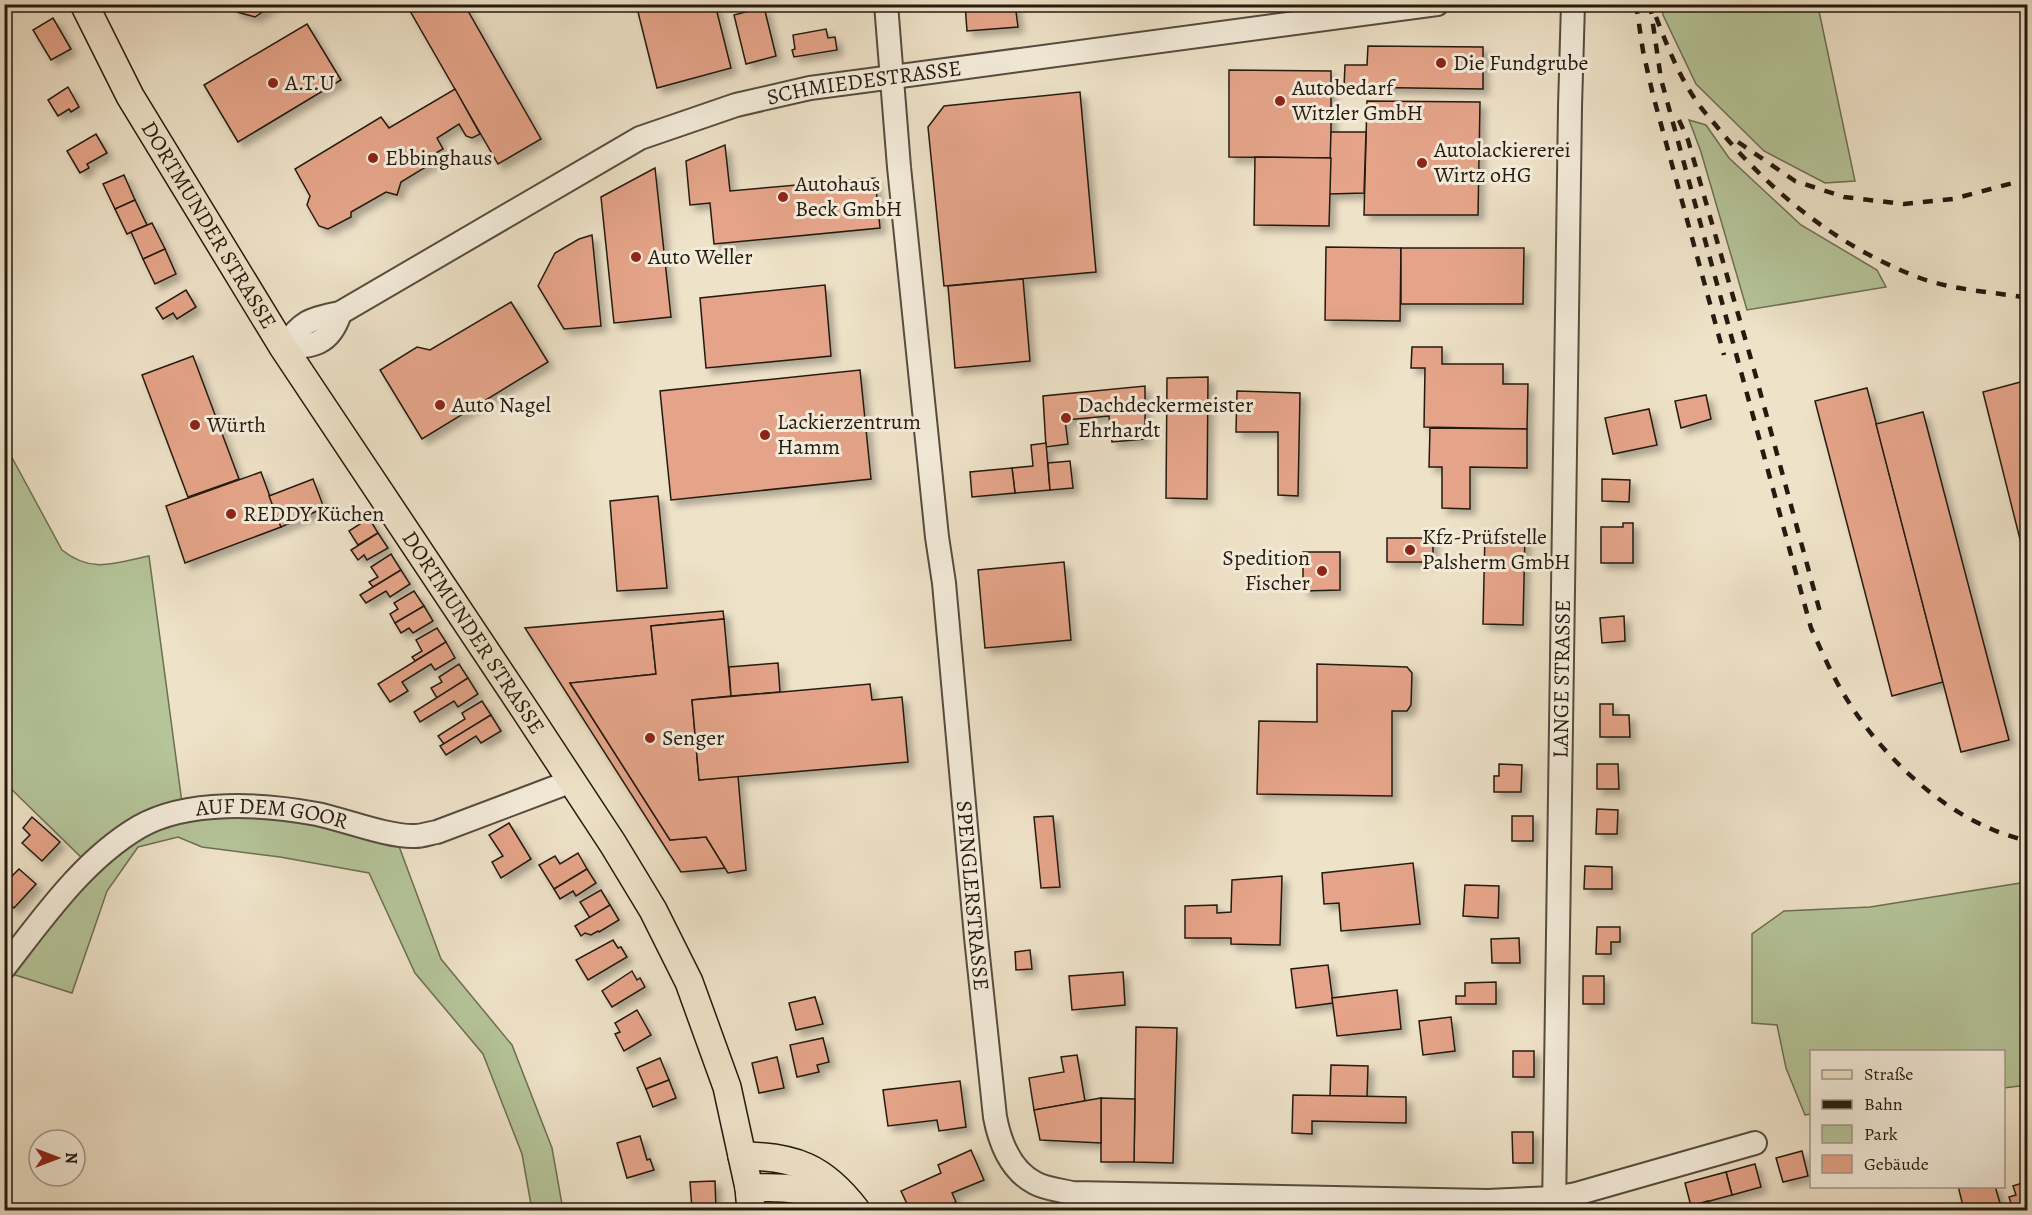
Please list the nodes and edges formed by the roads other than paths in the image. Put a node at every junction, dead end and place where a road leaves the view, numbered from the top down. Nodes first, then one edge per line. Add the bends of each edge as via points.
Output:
1 (84, 4) edge
2 (886, 4) edge
3 (1437, 4) edge
4 (1573, 4) edge
5 (893, 76) junction
6 (283, 347) junction
7 (572, 781) junction
8 (11, 960) edge
9 (1755, 1143) dead end
10 (742, 1156) junction
11 (750, 1199) edge
12 (1554, 1204) edge
13 (834, 1210) edge
14 (856, 1210) edge

1 - 6 main road, DORTMUNDER STRASSE via 130,96
2 - 5 street, SPENGLERSTRASSE
3 - 5 street, SCHMIEDESTRASSE
4 - 12 street, LANGE STRASSE
5 - 6 street, SCHMIEDESTRASSE via 810,88 736,105 640,138 340,313 325,338 309,347
5 - 12 street, SPENGLERSTRASSE via 995,1117 1007,1155 1035,1184 1072,1193 1488,1201 1537,1197
6 - 7 main road, DORTMUNDER STRASSE
7 - 8 street, AUF DEM GOOR via 437,832 415,836 289,809 201,808 162,818 139,827 90,866
7 - 10 main road, DORTMUNDER STRASSE via 653,910 689,982 727,1087
9 - 12 street, SPENGLERSTRASSE via 1576,1194
10 - 11 main road, DORTMUNDER STRASSE
10 - 14 main road via 777,1157 801,1164 818,1173
11 - 13 main road, DORTMUNDER STRASSE via 778,1186 804,1191

